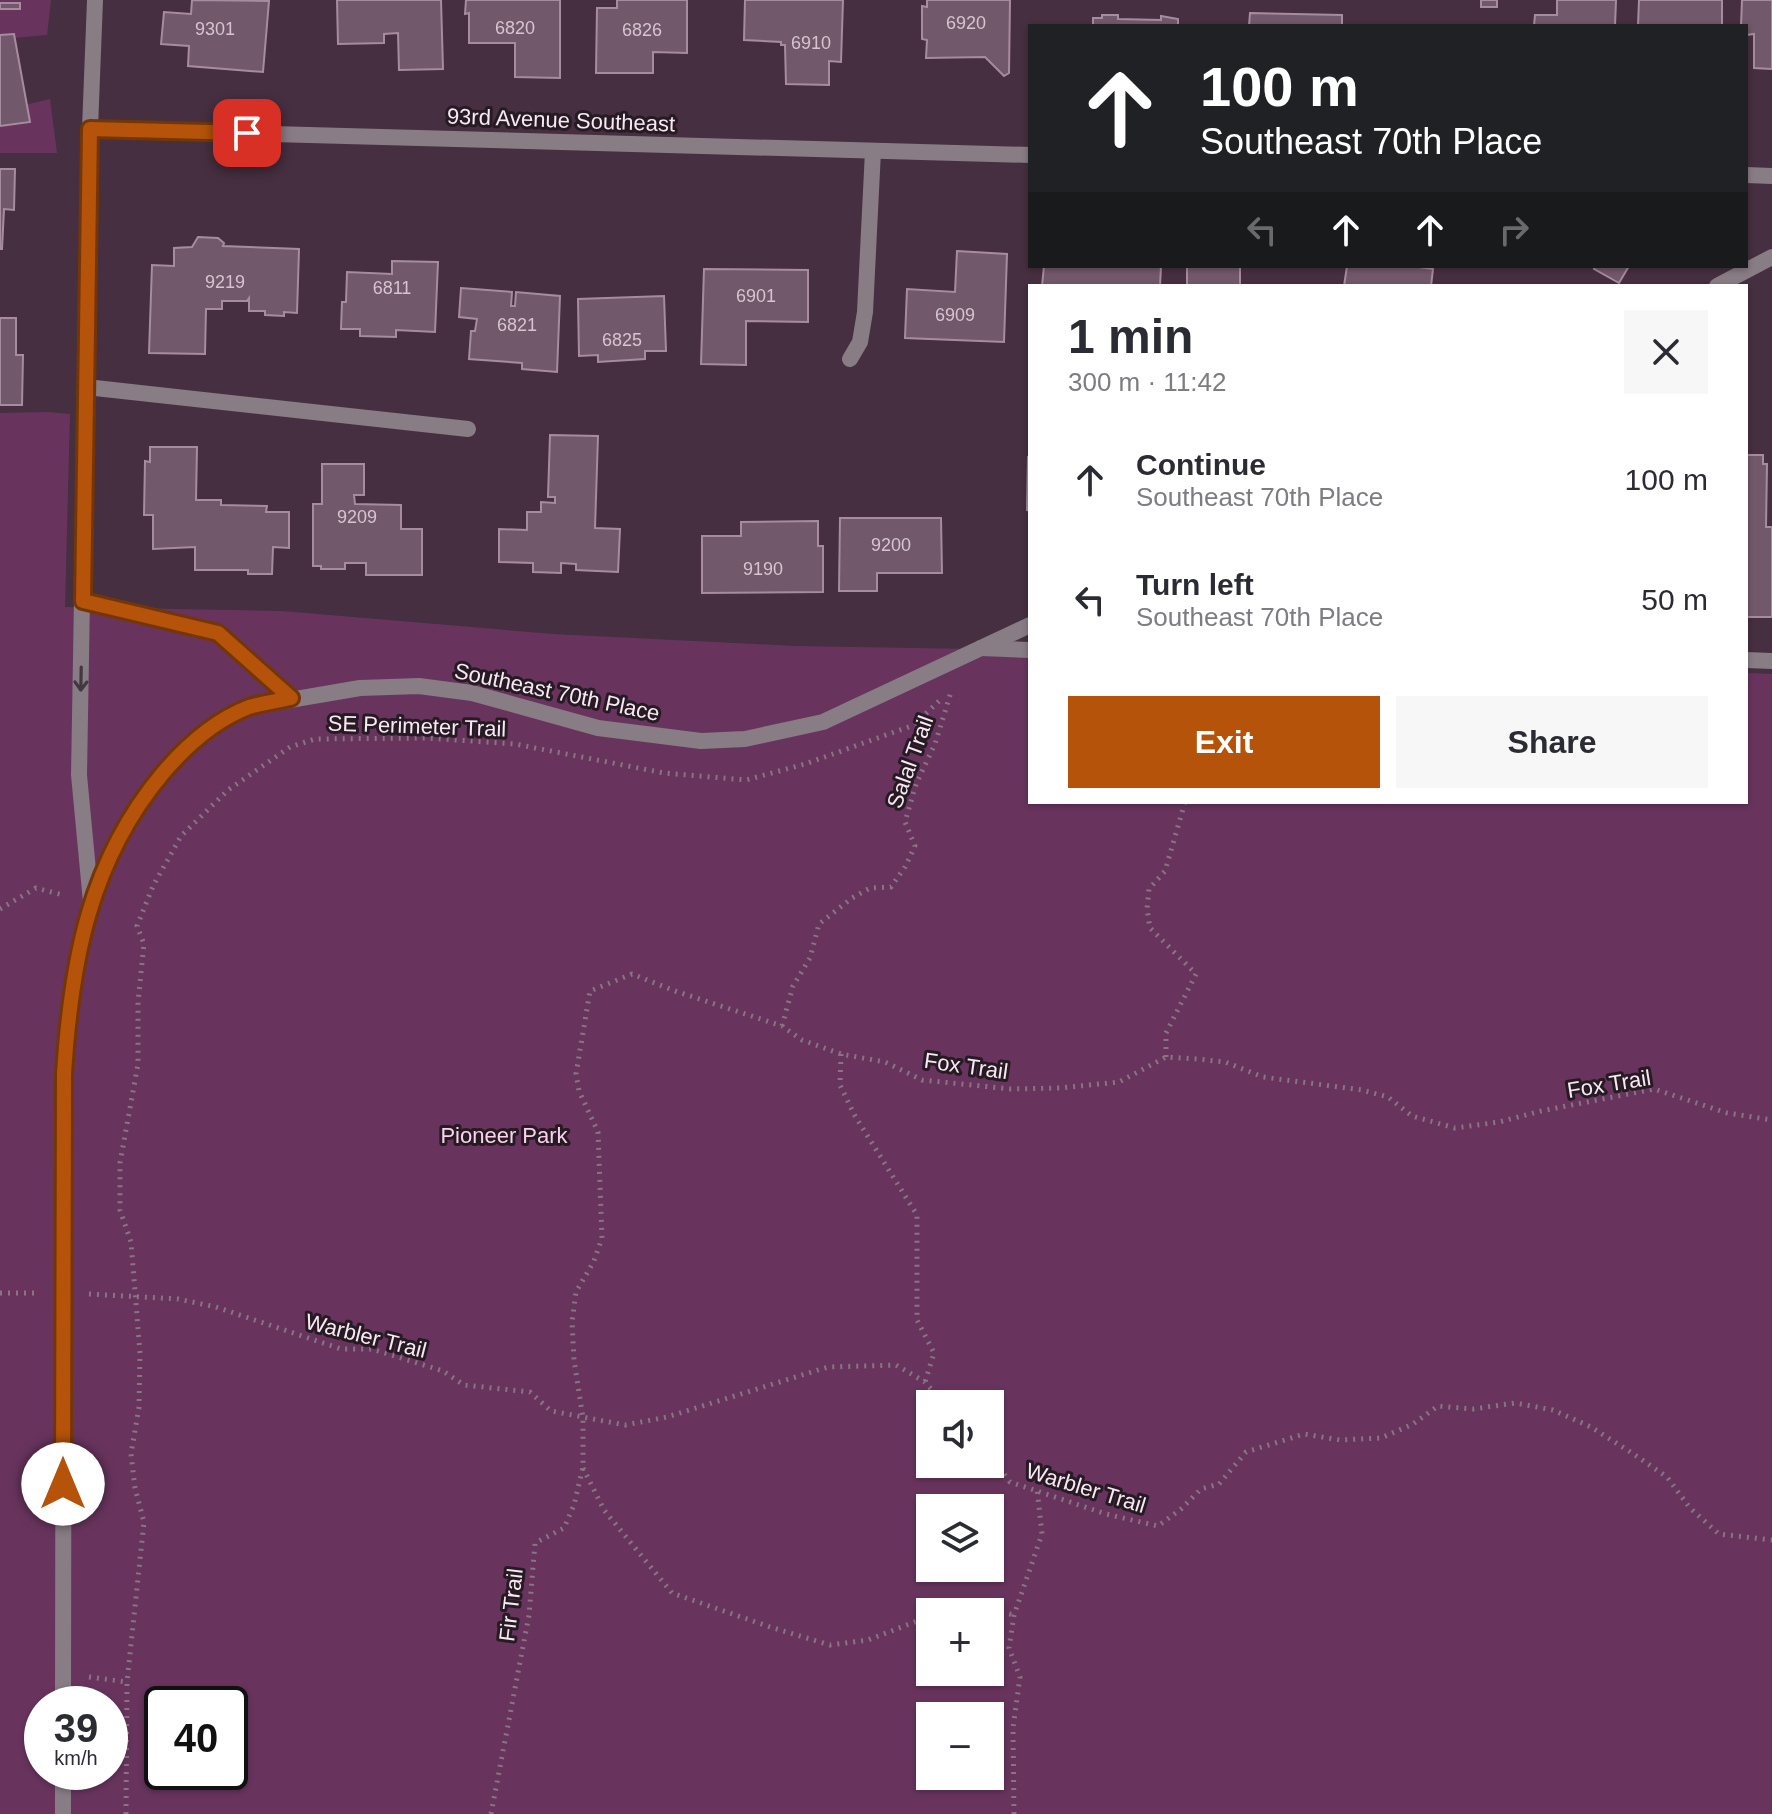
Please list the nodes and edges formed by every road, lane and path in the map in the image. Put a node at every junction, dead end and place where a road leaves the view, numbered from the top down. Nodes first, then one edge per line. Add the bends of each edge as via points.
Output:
1 (95, 0) edge
2 (90, 129) junction
3 (873, 151) junction
4 (1028, 155) edge
5 (1748, 175) edge
6 (1772, 176) edge
7 (1772, 257) edge
8 (1721, 284) edge
9 (850, 359) dead end
10 (86, 387) junction
11 (468, 429) dead end
12 (83, 601) junction
13 (1028, 626) edge
14 (981, 648) junction
15 (1028, 650) edge
16 (1748, 660) edge
17 (1772, 661) edge
18 (953, 687) joint
19 (291, 698) junction
20 (1184, 804) edge
21 (91, 902) junction
22 (0, 909) edge
23 (782, 1026) junction
24 (841, 1054) junction
25 (1166, 1057) junction
26 (1772, 1120) edge
27 (0, 1293) edge
28 (19, 1293) dead end
29 (63, 1293) junction
30 (134, 1294) junction
31 (925, 1382) junction
32 (932, 1390) edge
33 (583, 1418) junction
34 (583, 1467) junction
35 (1004, 1474) edge
36 (1037, 1489) junction
37 (1772, 1540) edge
38 (1004, 1613) edge
39 (1014, 1615) junction
40 (916, 1621) edge
41 (63, 1674) junction
42 (127, 1682) junction
43 (63, 1686) edge
44 (63, 1790) edge
45 (63, 1814) edge
46 (126, 1814) edge
47 (491, 1814) edge
48 (1014, 1814) edge

1 - 2 street
2 - 3 street, 93rd Avenue Southeast
2 - 10 street
3 - 4 street, 93rd Avenue Southeast
3 - 9 street via 865,312 860,342
5 - 6 street
7 - 8 street
10 - 11 street
10 - 12 street
12 - 19 street via 218,633
12 -> 21 street via 79,775
13 - 14 street, Southeast 70th Place
14 - 15 street
14 - 19 street, Southeast 70th Place via 823,722 745,739 701,741 598,728 472,693 419,686
16 - 17 street
18 - 23 path, Salal Trail via 905,822 915,846 905,867 891,887 870,888 819,924
18 - 30 path, SE Perimeter Trail via 914,725 746,780 664,773 515,744 315,739 290,747 228,790 181,836 137,926 144,944 138,1064 120,1163 120,1210 131,1242
19 - 21 street, Southeast 70th Place via 249,707 214,726 180,754 143,797 114,845
20 - 25 path via 1165,871 1149,889 1147,909 1150,928 1196,974 1166,1033
21 - 22 path via 36,888
21 - 29 street via 67,1029
23 - 24 path, Fox Trail via 802,1040
23 - 33 path, Fox Trail via 632,974 590,991 576,1074 598,1132 602,1238 576,1292 572,1322
24 - 25 path, Fox Trail via 885,1062 922,1080 1011,1089 1119,1082
24 - 31 path via 840,1085 917,1215 917,1320 934,1353
25 - 26 path, Fox Trail via 1225,1062 1263,1077 1362,1090 1388,1097 1412,1116 1455,1128 1654,1089 1727,1113
27 - 28 path
29 - 30 path, Warbler Trail
29 - 41 street
30 - 33 path, Warbler Trail via 216,1307 341,1349 372,1349 443,1371 464,1385 530,1392 551,1411
30 - 42 path, SE Perimeter Trail via 140,1353 131,1454 144,1522
31 - 32 path, Warbler Trail
31 - 33 path, Warbler Trail via 896,1365 828,1367 667,1417 625,1425
33 - 34 path, Fir Trail
34 - 40 path via 604,1510 672,1593 830,1645 868,1640
34 - 47 path, Fir Trail via 564,1528 535,1543 529,1615
35 - 36 path, Warbler Trail via 1010,1482
36 - 37 path, Warbler Trail via 1158,1526 1201,1489 1219,1484 1246,1452 1304,1434 1340,1440 1381,1438 1438,1406 1473,1409 1515,1403 1553,1410 1635,1455 1667,1477 1719,1534
36 - 39 path via 1042,1534
38 - 39 path
39 - 48 path via 1009,1648 1020,1677 1013,1728
41 - 42 path
41 - 43 street
42 - 46 path, SE Perimeter Trail
44 - 45 street

